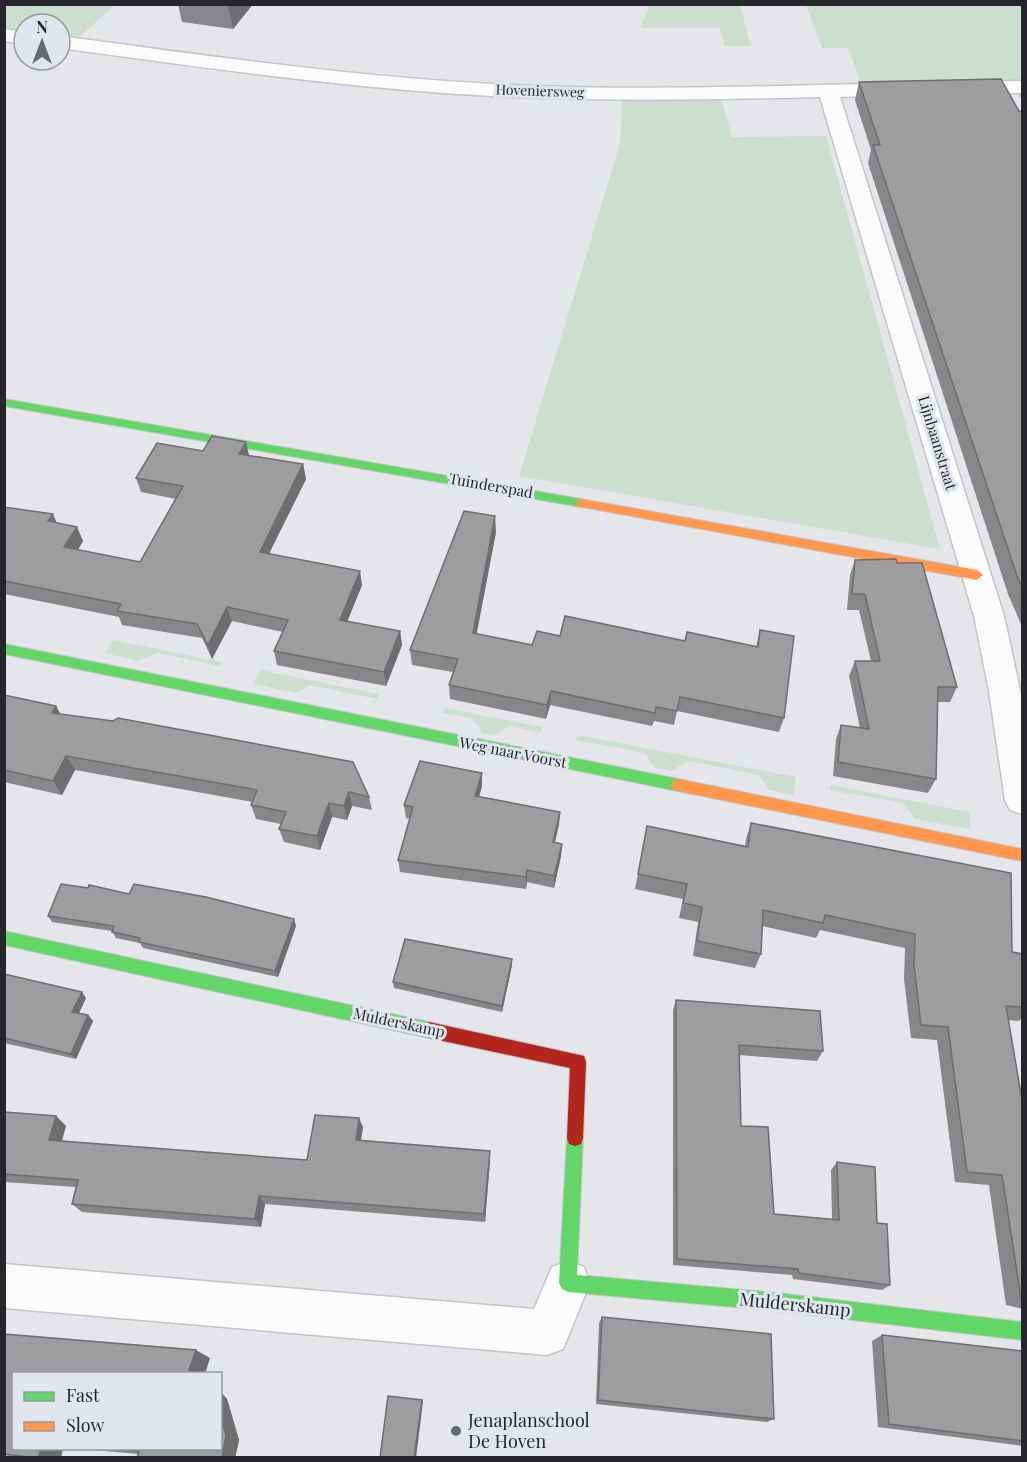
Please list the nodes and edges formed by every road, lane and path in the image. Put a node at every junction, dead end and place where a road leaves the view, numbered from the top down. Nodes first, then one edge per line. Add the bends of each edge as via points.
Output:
1 (72, 44) edge
2 (921, 89) edge
3 (945, 89) edge
4 (828, 91) junction
5 (1013, 94) edge
6 (4, 402) edge
7 (977, 575) junction
8 (4, 649) edge
9 (1014, 691) edge
10 (1023, 800) edge
11 (1023, 855) edge
12 (4, 938) edge
13 (568, 1283) junction
14 (4, 1286) edge
15 (1023, 1332) edge

1 - 4 street, Hoveniersweg via 308,74 467,88 615,93
2 - 4 street, Hoveniersweg
3 - 5 street
4 - 7 street, Lijnbaanstraat
6 - 7 street, Tuinderspad
7 - 9 street, Lijnbaanstraat
8 - 11 street, Weg naar Voorst
9 - 10 street, Lijnbaanstraat
12 - 13 street, Mulderskamp via 578,1062
13 - 14 street, Mulderskamp via 547,1333
13 - 15 street, Mulderskamp via 777,1302

